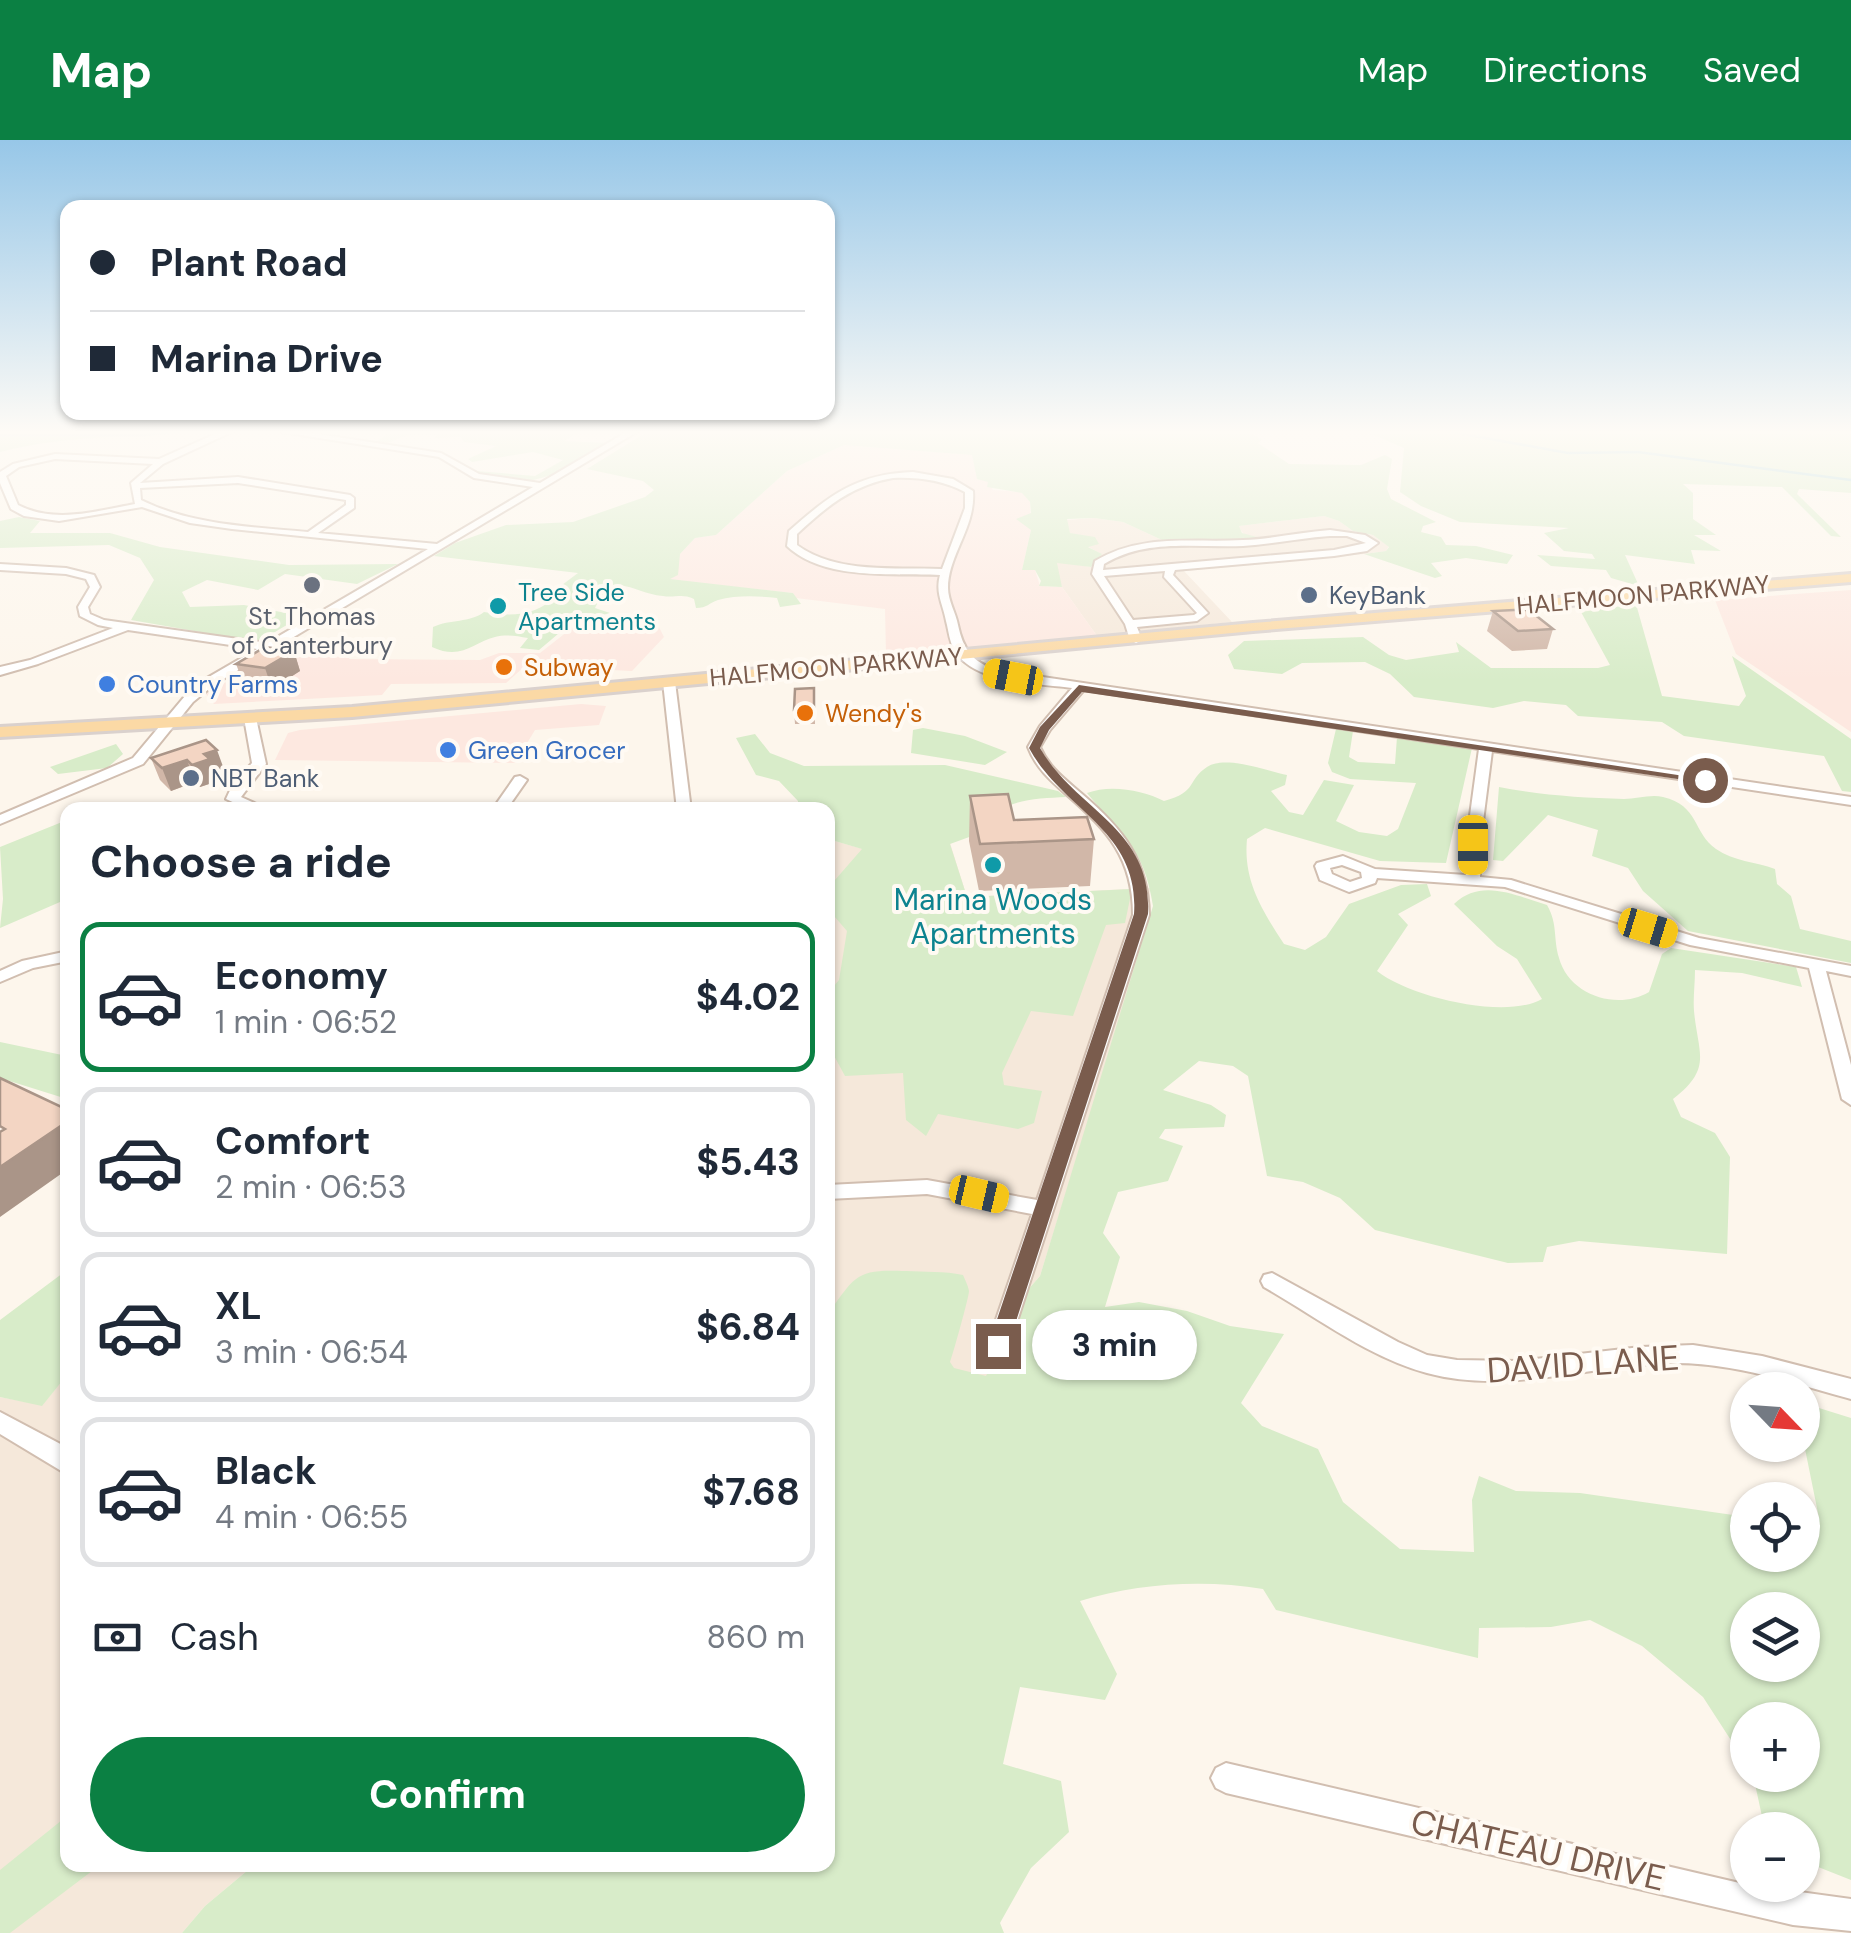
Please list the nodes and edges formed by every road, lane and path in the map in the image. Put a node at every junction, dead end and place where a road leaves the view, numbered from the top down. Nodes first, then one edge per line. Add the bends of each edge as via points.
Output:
1 (30, 514) edge
2 (96, 514) edge
3 (159, 514) edge
4 (340, 514) edge
5 (496, 514) edge
6 (815, 514) edge
7 (968, 514) edge
8 (208, 524) junction
9 (312, 533) junction
10 (377, 539) junction
11 (1242, 544) junction
12 (440, 547) junction
13 (1253, 558) junction
14 (0, 567) edge
15 (1170, 570) junction
16 (946, 572) junction
17 (1097, 574) junction
18 (1851, 578) edge
19 (1130, 624) junction
20 (127, 626) junction
21 (1136, 640) junction
22 (269, 647) junction
23 (962, 652) junction
24 (0, 671) edge
25 (669, 682) junction
26 (1079, 688) junction
27 (250, 718) junction
28 (169, 724) junction
29 (0, 732) edge
30 (1486, 748) junction
31 (520, 780) dead end
32 (1851, 801) edge
33 (239, 802) edge
34 (505, 802) edge
35 (683, 802) edge
36 (0, 820) edge
37 (1371, 873) dead end
38 (1473, 878) junction
39 (60, 958) edge
40 (1816, 964) junction
41 (1851, 971) edge
42 (0, 977) edge
43 (1851, 1099) edge
44 (835, 1192) edge
45 (1041, 1208) junction
46 (1272, 1280) dead end
47 (998, 1346) dead end
48 (1851, 1389) edge
49 (0, 1422) edge
50 (60, 1457) edge
51 (1226, 1778) dead end
52 (1851, 1915) edge

1 - 2 street
3 - 8 street
4 - 9 street
5 - 12 street
6 - 16 street via 790,539 796,551 830,564
7 - 16 street
8 - 9 street
8 - 10 street via 212,533 243,537 339,545
9 - 10 street
10 - 12 street
11 - 13 street
11 - 13 street via 1340,534 1373,543
11 - 17 street via 1136,548 1105,558
12 - 22 street
13 - 15 street
14 - 20 street via 90,577 96,587 85,616
15 - 17 street
15 - 19 street via 1202,613
16 - 23 street via 940,594
17 - 19 street
18 - 21 main road, HALFMOON PARKWAY
19 - 21 street
20 - 22 street
20 - 24 street
21 - 23 main road, HALFMOON PARKWAY
22 - 28 street via 198,690
23 - 25 main road, HALFMOON PARKWAY
23 - 26 street via 993,673
25 - 27 main road, HALFMOON PARKWAY
25 - 35 street
26 - 30 street
26 - 45 street via 1034,748 1133,858 1141,914
27 - 28 main road, HALFMOON PARKWAY
27 - 33 street via 259,764 233,800
28 - 29 main road, HALFMOON PARKWAY
28 - 36 street via 125,768
30 - 32 street
30 - 38 street
31 - 34 street
37 - 38 street
38 - 40 street via 1533,889 1696,942
39 - 42 street
40 - 41 street
40 - 43 street
44 - 45 street via 927,1187
45 - 47 street
46 - 48 street, DAVID LANE via 1425,1363 1476,1373 1672,1353
49 - 50 street
51 - 52 street, CHATEAU DRIVE via 1794,1909

